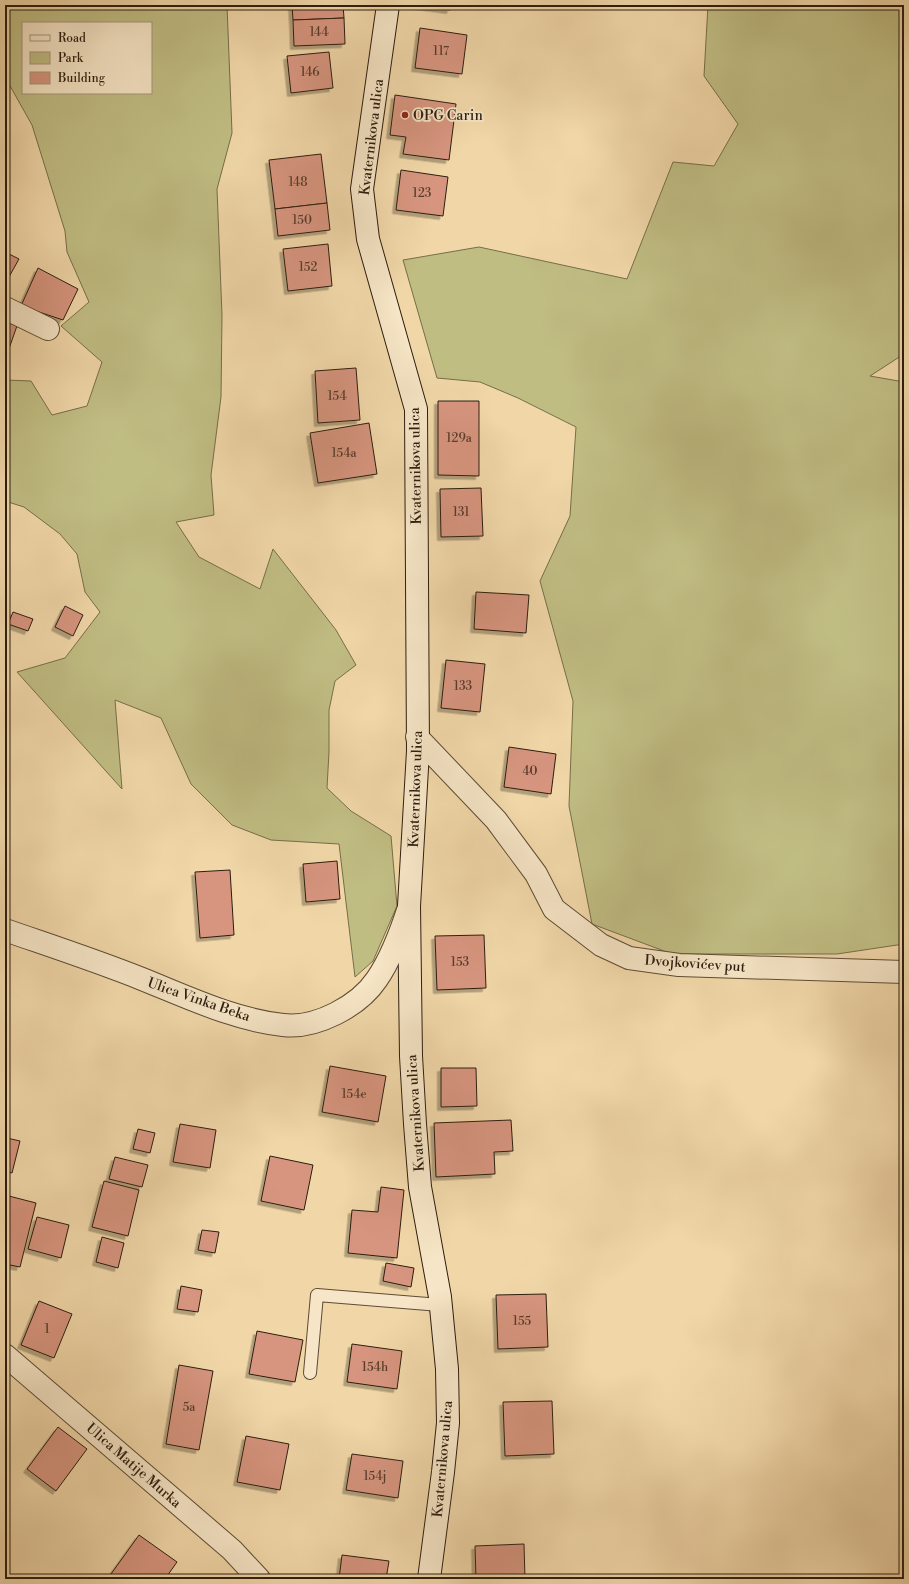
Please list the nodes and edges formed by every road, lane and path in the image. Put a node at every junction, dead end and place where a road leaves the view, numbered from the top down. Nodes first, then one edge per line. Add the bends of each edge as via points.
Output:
1 (388, 5) edge
2 (5, 308) edge
3 (48, 329) dead end
4 (417, 738) junction
5 (409, 906) junction
6 (5, 930) edge
7 (904, 972) edge
8 (440, 1305) junction
9 (5, 1356) edge
10 (310, 1373) dead end
11 (259, 1579) edge
12 (429, 1579) edge

1 - 4 street, Kvaternikova ulica via 362,189 368,239 416,409
2 - 3 street
4 - 5 street, Kvaternikova ulica
4 - 7 street, Dvojkovićev put via 496,820 536,874 554,909 601,945 629,958 679,965
5 - 6 street, Ulica Vinka Beka via 402,928 378,979 364,996 343,1011 306,1024 284,1026 232,1014
5 - 8 street, Kvaternikova ulica via 414,1124 420,1187
8 - 10 lane via 317,1295
8 - 12 street, Kvaternikova ulica via 447,1369 448,1423
9 - 11 street, Ulica Matije Murka via 232,1550

